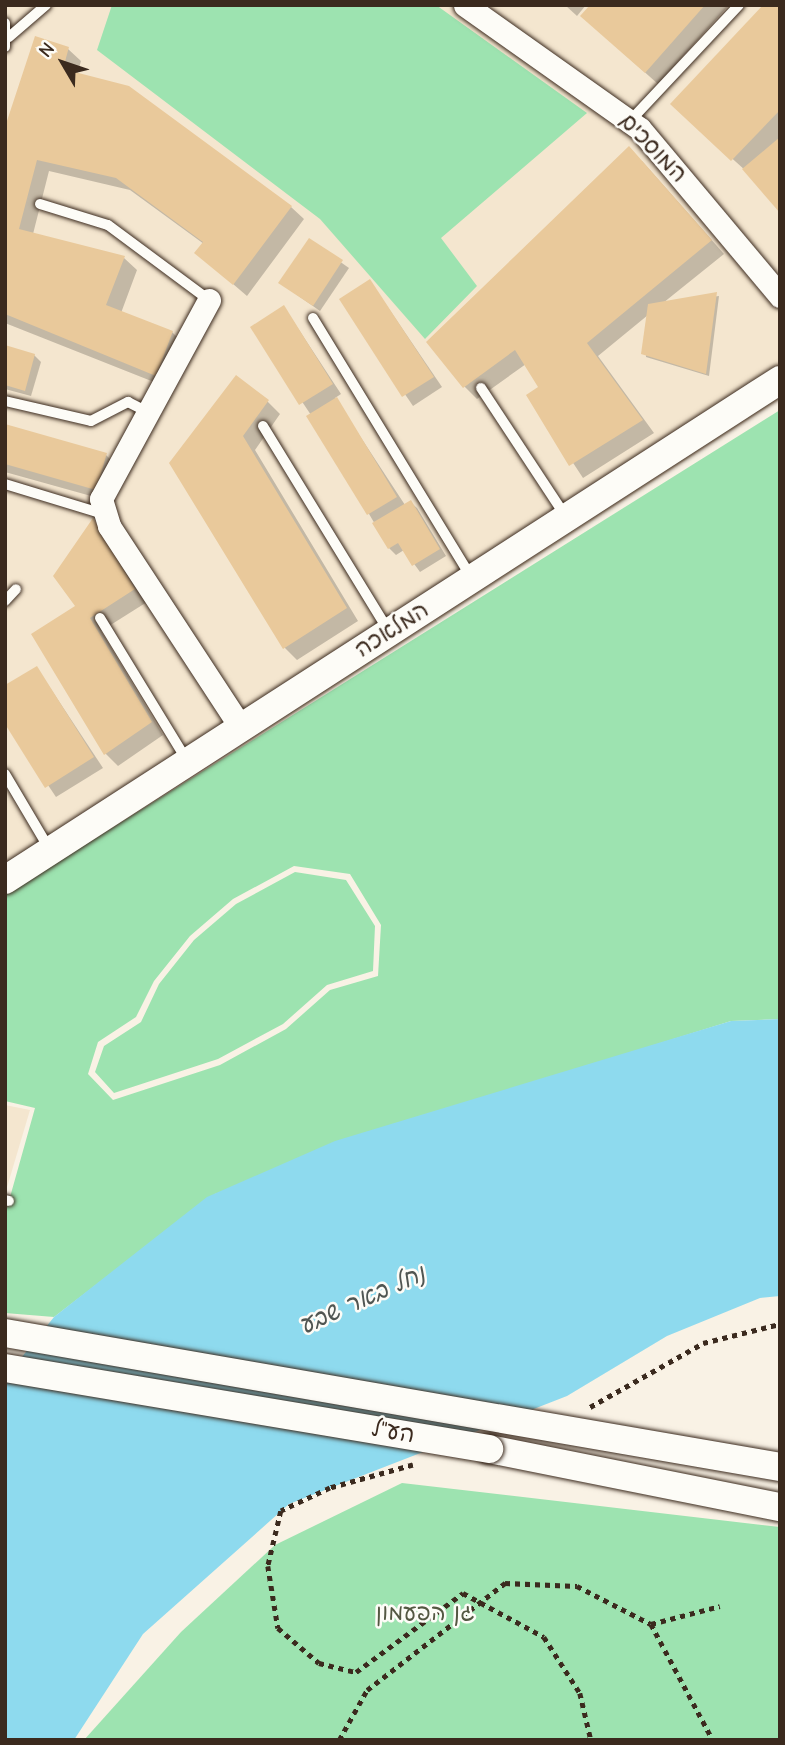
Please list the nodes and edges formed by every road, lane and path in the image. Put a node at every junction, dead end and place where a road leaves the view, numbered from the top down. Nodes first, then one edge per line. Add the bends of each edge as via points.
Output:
1 (46, 5) edge
2 (465, 5) edge
3 (739, 5) edge
4 (5, 23) edge
5 (7, 42) edge
6 (630, 121) junction
7 (40, 204) dead end
8 (780, 296) edge
9 (209, 300) joint
10 (313, 318) dead end
11 (780, 380) edge
12 (481, 388) dead end
13 (5, 401) edge
14 (148, 412) junction
15 (263, 426) dead end
16 (5, 484) edge
17 (103, 514) junction
18 (566, 518) junction
19 (472, 579) junction
20 (16, 589) dead end
21 (5, 601) edge
22 (100, 618) dead end
23 (389, 632) junction
24 (241, 728) junction
25 (188, 762) junction
26 (5, 774) edge
27 (50, 851) junction
28 (5, 880) edge
29 (780, 1324) edge
30 (5, 1333) edge
31 (5, 1368) edge
32 (554, 1427) junction
33 (780, 1467) edge
34 (330, 1488) dead end
35 (780, 1507) edge
36 (482, 1601) junction
37 (720, 1606) dead end
38 (651, 1624) junction
39 (339, 1740) edge
40 (591, 1740) edge
41 (713, 1740) edge

1 - 5 lane
2 - 6 street, המוסכים
3 - 6 lane
4 - 5 lane
6 - 8 street, המוסכים via 657,145
7 - 9 lane via 108,225
9 - 14 street
10 - 19 lane
11 - 18 street, המלאכה
12 - 18 lane
13 - 14 lane via 90,421 128,402
14 - 17 street via 101,499
15 - 23 lane
16 - 17 lane
17 - 24 street
18 - 19 street, המלאכה
19 - 23 street, המלאכה
20 - 21 lane
22 - 25 lane
23 - 24 street, המלאכה
24 - 25 street, המלאכה
25 - 27 street, המלאכה
26 - 27 lane
27 - 28 street, המלאכה
29 - 32 path via 702,1343
30 - 32 street, הע"ל
31 - 35 street, הע"ל, bridge via 489,1449
32 - 33 street, הע"ל
34 - 36 path via 281,1511 268,1566 278,1628 319,1663 356,1672 463,1593
36 - 38 path via 505,1583 577,1587
36 - 39 path via 367,1690
36 - 40 path via 544,1637 580,1693
37 - 38 path
38 - 41 path

